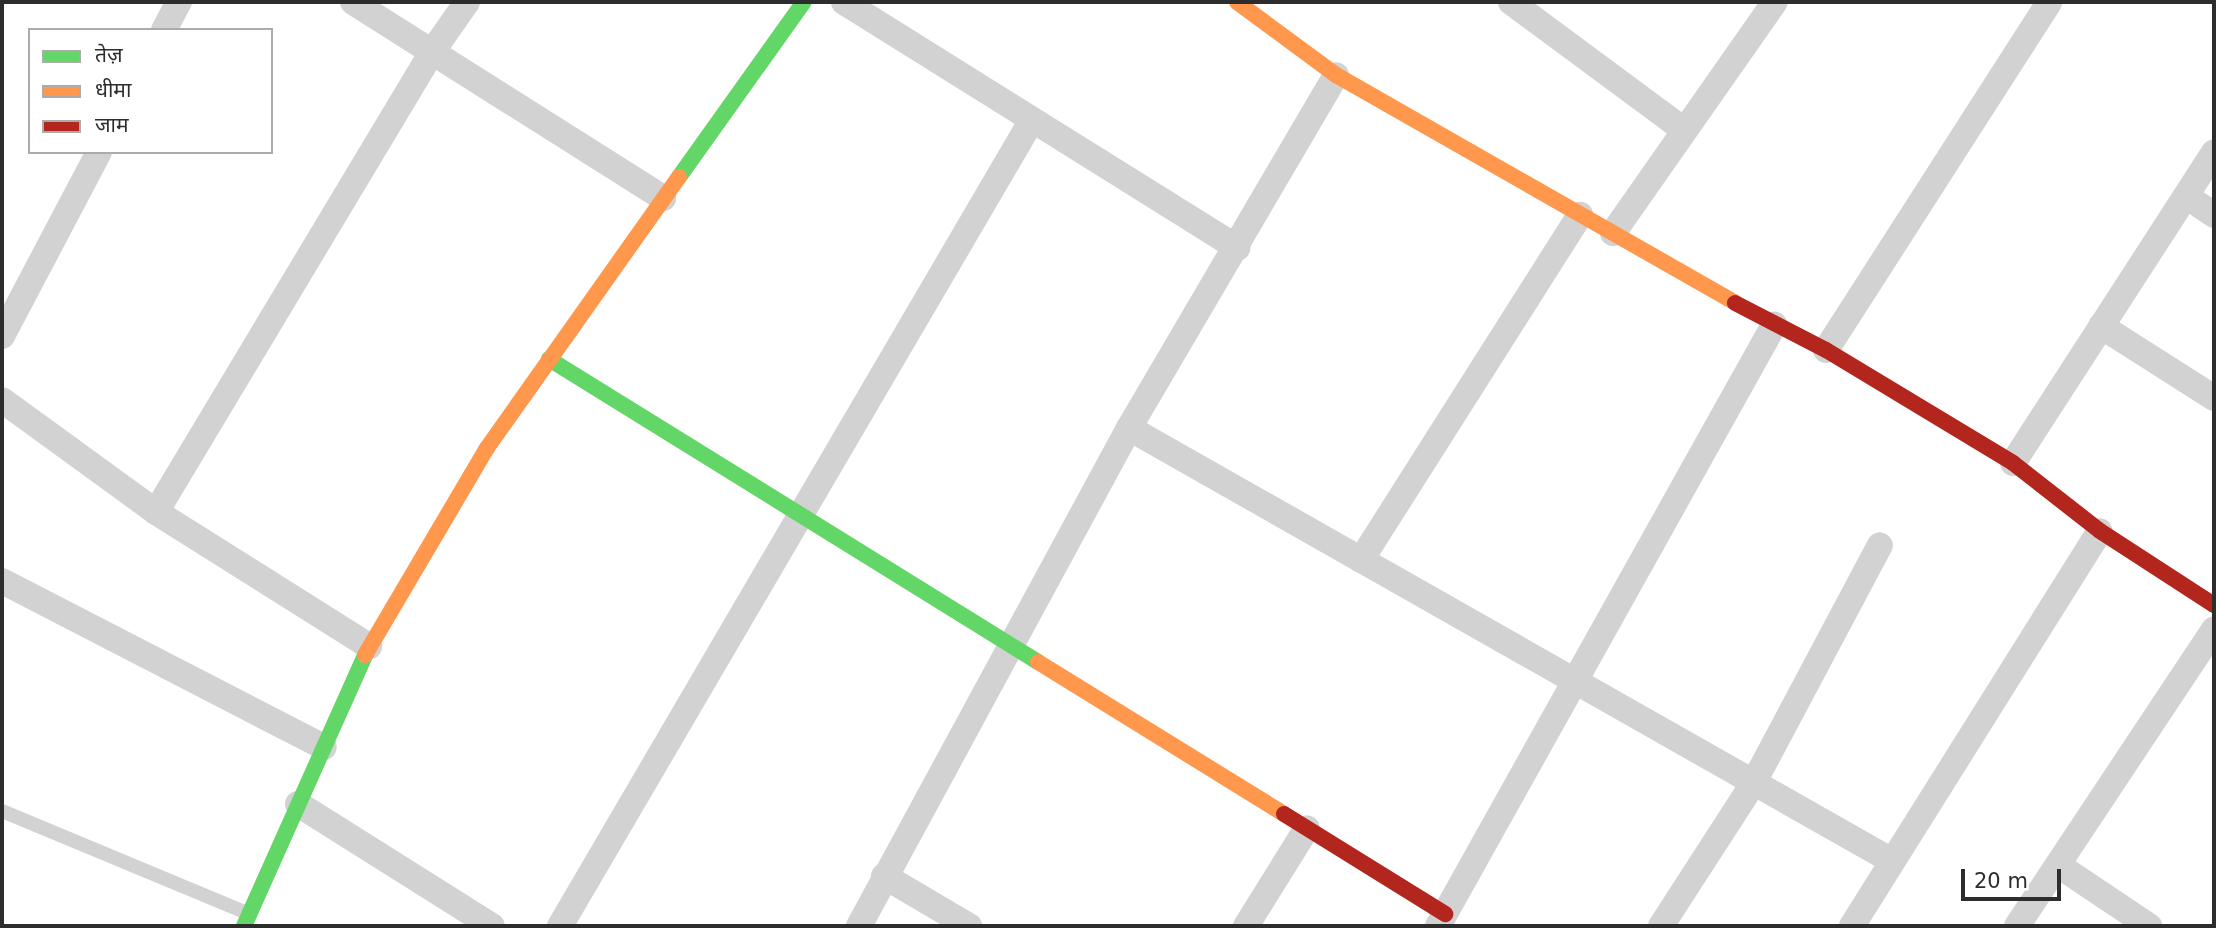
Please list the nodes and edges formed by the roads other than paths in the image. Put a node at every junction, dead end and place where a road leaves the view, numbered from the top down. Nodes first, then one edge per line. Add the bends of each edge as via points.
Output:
1 (179, 2) edge
2 (353, 2) edge
3 (467, 2) edge
4 (804, 2) edge
5 (844, 2) edge
6 (1237, 2) edge
7 (1511, 2) edge
8 (1774, 2) edge
9 (2049, 2) edge
10 (165, 28) edge
11 (432, 52) junction
12 (1336, 75) junction
13 (1032, 120) junction
14 (1684, 130) junction
15 (2214, 152) edge
16 (98, 154) edge
17 (2186, 196) junction
18 (663, 198) junction
19 (1580, 215) junction
20 (2214, 215) edge
21 (1613, 233) junction
22 (1237, 248) junction
23 (1773, 325) junction
24 (2101, 326) junction
25 (2, 336) edge
26 (1826, 350) junction
27 (549, 359) junction
28 (2214, 398) edge
29 (2, 400) edge
30 (1129, 428) junction
31 (2013, 463) junction
32 (156, 512) junction
33 (802, 514) junction
34 (2100, 531) junction
35 (1880, 545) dead end
36 (1361, 560) junction
37 (2, 581) edge
38 (2214, 605) edge
39 (2214, 629) edge
40 (1010, 643) junction
41 (369, 646) junction
42 (1575, 681) junction
43 (324, 747) junction
44 (1754, 782) junction
45 (298, 804) junction
46 (2, 811) edge
47 (1307, 828) junction
48 (1892, 861) junction
49 (2057, 865) junction
50 (884, 876) junction
51 (247, 920) edge
52 (1442, 920) edge
53 (492, 926) edge
54 (560, 926) edge
55 (859, 926) edge
56 (969, 926) edge
57 (1246, 926) edge
58 (1661, 926) edge
59 (1852, 926) edge
60 (2017, 926) edge
61 (2149, 926) edge

1 - 10 street
2 - 11 street
3 - 11 street
4 - 18 street
5 - 13 street
6 - 12 street
7 - 14 street
8 - 14 street
9 - 26 street
11 - 18 street
11 - 32 street
12 - 19 street
12 - 22 street
13 - 22 street
13 - 33 street
14 - 21 street
15 - 17 street
16 - 25 street
17 - 20 street
17 - 24 street
18 - 27 street
19 - 21 street
19 - 36 street
21 - 23 street
22 - 30 street
23 - 26 street
23 - 42 street
24 - 28 street
24 - 31 street
26 - 31 street
27 - 33 street
27 - 41 street via 487,449
29 - 32 street
30 - 36 street
30 - 40 street
31 - 34 street
32 - 41 street
33 - 40 street
33 - 54 street
34 - 38 street
34 - 48 street
35 - 44 street
36 - 42 street
37 - 43 street
39 - 49 street
40 - 47 street
40 - 50 street
41 - 43 street
42 - 44 street
42 - 52 street
43 - 45 street
44 - 48 street
44 - 58 street
45 - 51 street
45 - 53 street
46 - 51 lane
47 - 52 street
47 - 57 street
48 - 59 street
49 - 60 street
49 - 61 street
50 - 55 street
50 - 56 street

